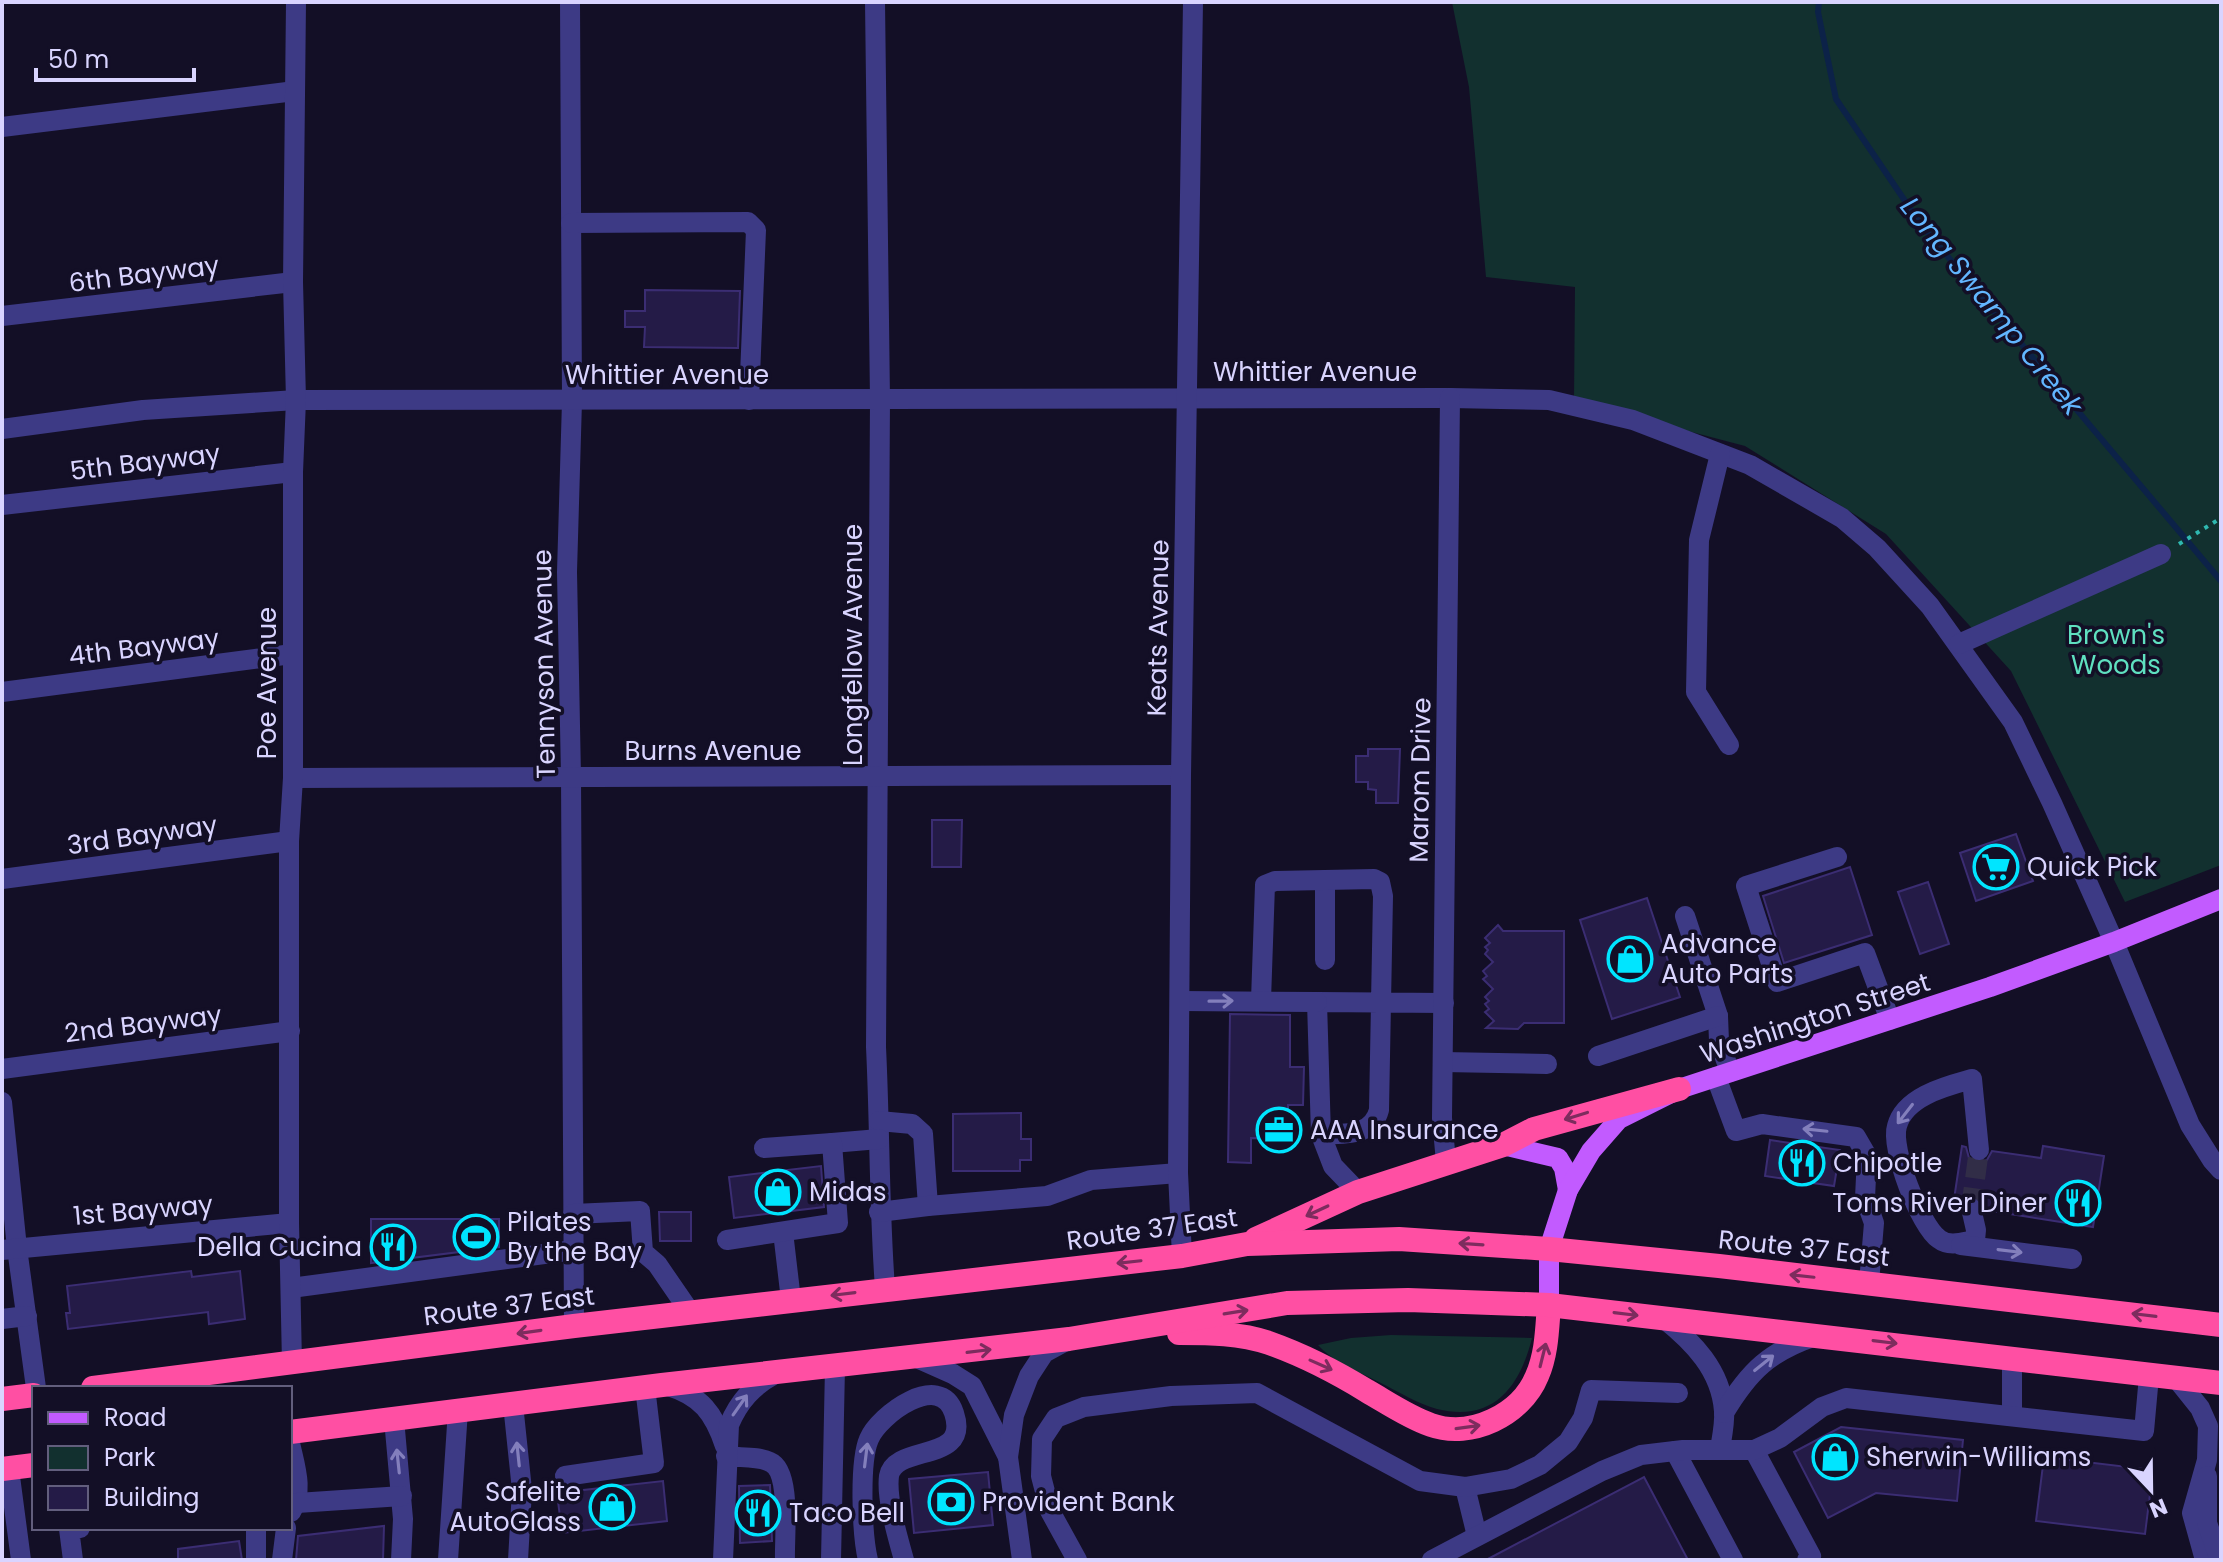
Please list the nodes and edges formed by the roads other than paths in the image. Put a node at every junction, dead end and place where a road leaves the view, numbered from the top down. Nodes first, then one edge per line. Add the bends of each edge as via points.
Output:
1 (296, 2) edge
2 (570, 2) edge
3 (875, 2) edge
4 (1193, 2) edge
5 (295, 91) junction
6 (2, 127) edge
7 (571, 223) junction
8 (293, 282) junction
9 (2, 316) edge
10 (1189, 398) junction
11 (1450, 398) junction
12 (296, 400) junction
13 (749, 400) junction
14 (880, 400) junction
15 (572, 401) junction
16 (2, 429) edge
17 (1720, 454) junction
18 (293, 472) junction
19 (2, 505) edge
20 (2161, 554) road end
21 (1959, 644) junction
22 (292, 654) junction
23 (2, 692) edge
24 (1729, 745) dead end
25 (1181, 775) junction
26 (571, 777) junction
27 (878, 777) junction
28 (293, 778) junction
29 (289, 841) junction
30 (1837, 857) dead end
31 (2, 879) edge
32 (1325, 880) junction
33 (2221, 899) edge
34 (1685, 916) dead end
35 (2114, 942) junction
36 (1325, 960) dead end
37 (1261, 1000) junction
38 (1181, 1001) junction
39 (1317, 1002) junction
40 (1379, 1002) junction
41 (1444, 1003) junction
42 (1718, 1016) junction
43 (1890, 1020) junction
44 (290, 1031) junction
45 (1598, 1056) dead end
46 (1443, 1062) junction
47 (1547, 1064) dead end
48 (2, 1069) edge
49 (1723, 1075) junction
50 (1679, 1089) junction
51 (2, 1102) edge
52 (879, 1130) junction
53 (1321, 1135) junction
54 (832, 1143) junction
55 (1503, 1145) junction
56 (764, 1148) dead end
57 (1979, 1150) tunnel mouth
58 (1446, 1162) junction
59 (2221, 1170) edge
60 (1178, 1173) junction
61 (1568, 1190) junction
62 (1358, 1192) junction
63 (928, 1206) junction
64 (1971, 1208) tunnel mouth
65 (879, 1212) junction
66 (573, 1214) junction
67 (289, 1223) junction
68 (783, 1232) junction
69 (727, 1240) dead end
70 (1247, 1244) junction
71 (1949, 1244) junction
72 (9, 1249) edge
73 (1549, 1249) junction
74 (574, 1250) junction
75 (1182, 1256) junction
76 (2072, 1259) dead end
77 (1869, 1283) junction
78 (291, 1288) junction
79 (885, 1288) junction
80 (791, 1300) junction
81 (1549, 1305) junction
82 (690, 1312) junction
83 (27, 1316) junction
84 (1663, 1318) junction
85 (2, 1319) edge
86 (2221, 1325) edge
87 (574, 1326) junction
88 (1108, 1333) junction
89 (1820, 1335) junction
90 (1069, 1339) junction
91 (917, 1358) junction
92 (2012, 1359) junction
93 (292, 1363) junction
94 (835, 1367) junction
95 (775, 1374) junction
96 (2149, 1376) junction
97 (2176, 1378) junction
98 (2221, 1383) edge
99 (36, 1386) edge
100 (109, 1386) edge
101 (654, 1386) junction
102 (1678, 1393) dead end
103 (32, 1395) edge
104 (2, 1399) edge
105 (513, 1404) junction
106 (458, 1410) junction
107 (1724, 1413) junction
108 (2012, 1416) junction
109 (394, 1419) junction
110 (292, 1432) edge
111 (1720, 1449) junction
112 (1754, 1450) junction
113 (1675, 1451) junction
114 (292, 1452) edge
115 (726, 1453) junction
116 (1008, 1457) junction
117 (2207, 1460) junction
118 (32, 1465) edge
119 (6, 1469) edge
120 (565, 1476) dead end
121 (1465, 1487) junction
122 (402, 1496) junction
123 (293, 1508) edge
124 (69, 1530) edge
125 (256, 1530) edge
126 (286, 1530) edge
127 (1477, 1536) junction
128 (10, 1538) edge
129 (21, 1560) edge
130 (73, 1560) edge
131 (256, 1560) edge
132 (282, 1560) edge
133 (401, 1560) edge
134 (448, 1560) edge
135 (518, 1560) edge
136 (723, 1560) edge
137 (785, 1560) edge
138 (831, 1560) edge
139 (868, 1560) edge
140 (904, 1560) edge
141 (1022, 1560) edge
142 (1077, 1560) edge
143 (1432, 1560) edge
144 (1733, 1560) edge
145 (1807, 1560) edge
146 (2205, 1560) edge
147 (2220, 1560) edge

1 - 5 street, Poe Avenue
2 - 7 street, Tennyson Avenue
3 - 14 street, Longfellow Avenue
4 - 10 street, Keats Avenue
5 - 6 street
5 - 8 street, Poe Avenue
7 - 13 street via 748,222 756,230
7 - 15 street, Tennyson Avenue
8 - 9 street, 6th Bayway
8 - 12 street, Poe Avenue
10 - 11 street, Whittier Avenue
10 - 14 street, Whittier Avenue
10 - 25 street, Keats Avenue
11 - 17 street, Whittier Avenue via 1549,400 1633,420
11 - 41 street, Marom Drive
12 - 15 street, Whittier Avenue
12 - 16 street, Whittier Avenue via 143,410
12 - 18 street, Poe Avenue
13 - 14 street, Whittier Avenue
13 - 15 street, Whittier Avenue
14 - 27 street, Longfellow Avenue
15 - 26 street, Tennyson Avenue via 567,572
17 - 21 street, Whittier Avenue via 1750,465 1842,518 1877,548
17 - 24 street via 1699,540 1696,692
18 - 19 street, 5th Bayway
18 - 22 street, Poe Avenue
20 - 21 street
21 - 35 street, Whittier Avenue via 2013,722
22 - 23 street, 4th Bayway
22 - 28 street, Poe Avenue
25 - 27 street, Burns Avenue
25 - 38 street, Keats Avenue
26 - 27 street, Burns Avenue
26 - 28 street, Burns Avenue
26 - 66 street, Tennyson Avenue
27 - 52 street, Longfellow Avenue
28 - 29 street, Poe Avenue
29 - 31 street, 3rd Bayway
29 - 44 street, Poe Avenue
30 - 43 street via 1746,886 1750,900 1777,982 1865,953
32 - 36 street
32 - 37 street via 1265,885
32 - 40 street via 1374,879 1382,884
33 - 35 main road, Washington Street
34 - 42 street
35 - 43 main road, Washington Street
35 - 59 street, Whittier Avenue via 2190,1125
38 -> 37 street
37 - 39 street
38 - 60 street, Keats Avenue
39 - 40 street
39 - 53 street
40 - 41 street
40 - 53 street via 1376,1121 1363,1131
41 - 46 street, Marom Drive
42 - 45 street
42 - 49 street
43 - 49 main road, Washington Street
44 - 48 street, 2nd Bayway
44 - 67 street, Poe Avenue
46 - 47 street
46 - 58 street, Marom Drive
49 - 50 main road, Washington Street
77 -> 49 street via 1874,1223 1865,1198 1867,1156 1856,1137 1762,1124 1736,1131
50 -> 55 highway via 1534,1129
50 - 61 main road, Washington Street via 1619,1119 1591,1151
51 - 72 street
52 - 54 street
52 - 63 street via 912,1124 923,1134
52 - 65 street, Longfellow Avenue
53 - 62 street via 1333,1166
54 - 56 street
54 - 68 street via 838,1223
55 - 58 highway
55 - 61 main road via 1558,1158
57 -> 71 street via 1972,1079 1933,1090 1912,1104 1897,1125 1896,1147 1923,1217 1934,1235
58 - 62 highway
60 - 63 street via 1091,1180 1047,1196
60 - 75 street, Keats Avenue
61 - 73 main road, Washington Street
62 -> 70 highway
63 - 65 street
64 - 71 street via 1975,1240
65 - 79 street, Longfellow Avenue
66 - 74 street, Tennyson Avenue
66 - 82 street via 640,1211 643,1252
67 - 72 street, 1st Bayway
67 - 78 street, Poe Avenue
68 - 69 street
68 - 80 street
73 -> 70 highway, Route 37 East via 1399,1239
70 - 75 highway, Route 37 East
71 -> 76 street
72 - 83 street
77 -> 73 highway, Route 37 East
73 - 81 main road, Washington Street
74 - 78 street
74 - 87 street, Tennyson Avenue
75 -> 79 highway, Route 37 East
86 -> 77 highway, Route 37 East
78 - 93 street, Poe Avenue
79 -> 80 highway, Route 37 East
80 - 82 highway, Route 37 East
81 -> 84 highway
88 -> 81 highway via 1287,1303
88 -> 81 highway via 1227,1333 1267,1342 1330,1369 1410,1416 1459,1429 1487,1424 1521,1401 1537,1378 1546,1348
82 - 87 highway, Route 37 East
83 - 85 street
83 - 99 street
84 - 89 highway
84 - 107 street via 1706,1359 1719,1384
87 -> 93 highway, Route 37 East
88 - 90 highway
89 -> 92 highway
107 -> 89 street via 1762,1362
91 -> 90 highway
90 - 116 street via 1044,1353 1029,1376 1014,1415
91 - 94 highway
91 - 116 street via 972,1386
92 - 96 highway
92 - 108 street
93 - 100 highway, Route 37 East
94 - 95 highway
94 - 138 street
95 - 101 highway
115 -> 95 street via 738,1404
96 - 97 highway
96 - 108 street via 2144,1431
97 - 98 highway
97 - 117 street via 2208,1426
101 - 105 highway
101 - 115 street via 690,1393 718,1425
101 - 120 street via 654,1463
102 - 121 street via 1591,1390 1583,1418 1568,1442 1540,1465 1511,1479
103 - 104 highway
105 - 106 highway
135 -> 105 street via 522,1490
106 - 109 highway
106 - 134 street
107 - 111 street
108 - 112 street via 1846,1398
109 - 110 highway
122 -> 109 street
111 - 112 street
111 - 113 street
112 - 145 street via 1811,1556
113 - 127 street via 1641,1455 1602,1471
113 - 144 street
114 - 123 street via 298,1481
115 - 136 street
115 - 137 street via 768,1460 779,1470
116 - 141 street
117 - 146 street via 2192,1513
117 - 147 street via 2207,1523
118 - 119 highway
119 - 128 street
121 - 127 street
121 - 142 street via 1420,1481 1257,1393 1084,1407 1056,1418 1042,1439 1041,1476 1050,1511
122 - 123 street
122 - 133 street
124 - 130 street
125 - 131 street
126 - 132 street
127 - 143 street
128 - 129 street
139 -> 140 street via 863,1535 868,1441 896,1408 918,1397 937,1397 954,1411 953,1438 940,1449 896,1464 889,1476 893,1522

